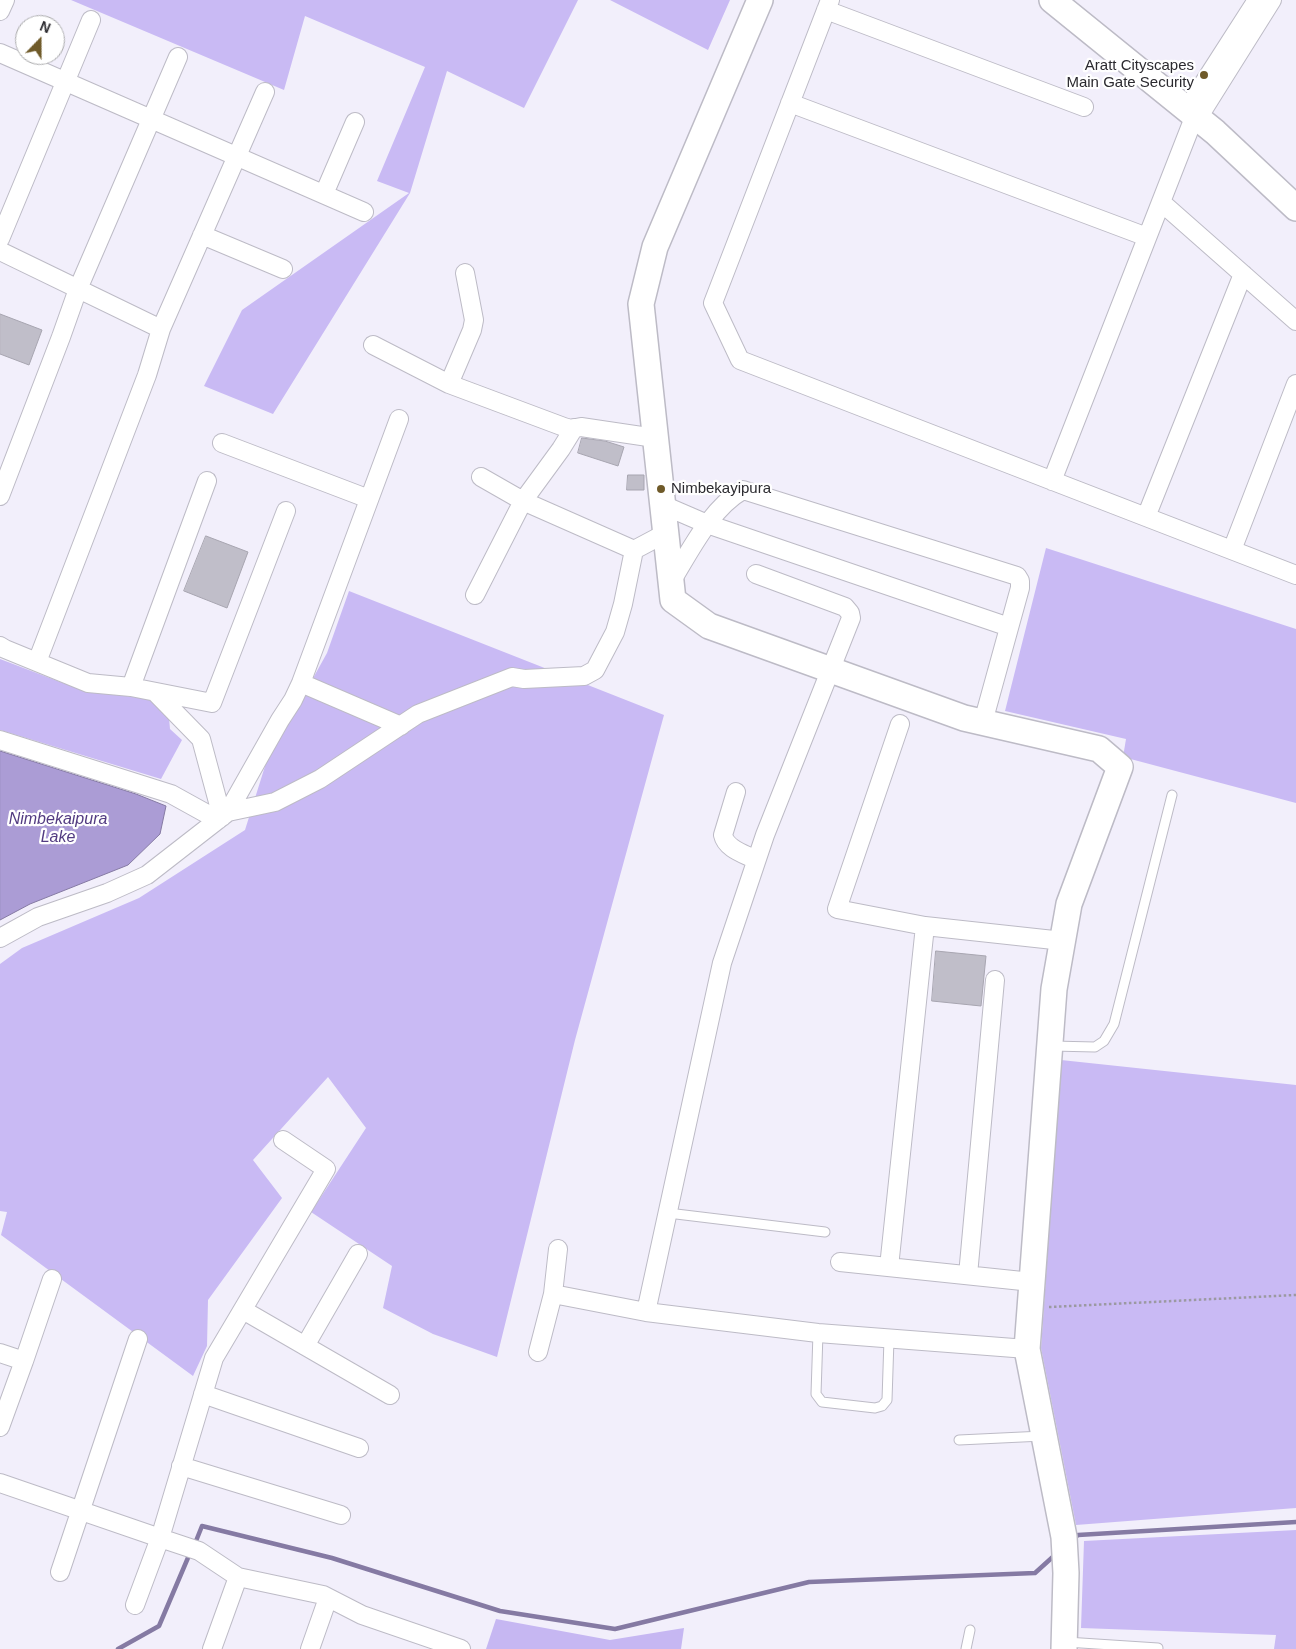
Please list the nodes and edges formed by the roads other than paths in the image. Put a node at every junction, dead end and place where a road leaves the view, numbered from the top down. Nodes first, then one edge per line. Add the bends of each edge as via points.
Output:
1 (5, 0) edge
2 (760, 0) edge
3 (1052, 0) edge
4 (1257, 0) edge
5 (1272, 0) edge
6 (828, 5) edge
7 (0, 11) edge
8 (91, 20) dead end
9 (0, 53) edge
10 (178, 57) dead end
11 (1218, 73) junction
12 (66, 82) junction
13 (265, 92) dead end
14 (790, 103) junction
15 (1084, 108) dead end
16 (1193, 114) junction
17 (152, 119) junction
18 (355, 122) dead end
19 (236, 156) junction
20 (324, 194) junction
21 (1161, 202) junction
22 (1296, 208) edge
23 (364, 212) dead end
24 (202, 235) junction
25 (1147, 237) junction
26 (0, 239) edge
27 (0, 251) edge
28 (283, 270) dead end
29 (465, 273) dead end
30 (1243, 274) junction
31 (78, 289) junction
32 (1296, 321) edge
33 (161, 329) junction
34 (372, 345) dead end
35 (449, 384) junction
36 (1296, 384) edge
37 (399, 418) dead end
38 (574, 428) junction
39 (655, 438) junction
40 (222, 443) dead end
41 (480, 477) dead end
42 (206, 480) dead end
43 (1052, 480) junction
44 (0, 496) edge
45 (370, 499) junction
46 (523, 501) junction
47 (663, 505) junction
48 (286, 511) dead end
49 (1146, 517) junction
50 (707, 524) junction
51 (666, 533) junction
52 (634, 550) junction
53 (1232, 550) junction
54 (756, 574) dead end
55 (1296, 574) edge
56 (671, 582) junction
57 (475, 595) dead end
58 (1009, 626) junction
59 (0, 646) edge
60 (37, 662) junction
61 (831, 670) junction
62 (300, 683) junction
63 (131, 687) junction
64 (155, 692) junction
65 (983, 722) junction
66 (900, 724) dead end
67 (400, 726) junction
68 (0, 740) edge
69 (736, 792) dead end
70 (1172, 795) dead end
71 (222, 816) junction
72 (756, 860) junction
73 (925, 926) junction
74 (0, 938) edge
75 (1063, 941) junction
76 (995, 980) dead end
77 (1049, 1046) junction
78 (283, 1140) dead end
79 (668, 1213) junction
80 (825, 1232) dead end
81 (558, 1249) dead end
82 (358, 1254) dead end
83 (840, 1262) dead end
84 (889, 1267) junction
85 (968, 1275) junction
86 (52, 1279) dead end
87 (1032, 1282) junction
88 (553, 1294) junction
89 (242, 1310) junction
90 (646, 1312) junction
91 (818, 1333) junction
92 (138, 1339) dead end
93 (889, 1339) junction
94 (305, 1346) junction
95 (1027, 1349) junction
96 (538, 1352) dead end
97 (0, 1353) edge
98 (24, 1361) junction
99 (203, 1394) junction
100 (390, 1395) dead end
101 (0, 1427) edge
102 (1044, 1436) junction
103 (959, 1440) dead end
104 (359, 1448) dead end
105 (181, 1466) junction
106 (0, 1483) edge
107 (81, 1510) junction
108 (341, 1515) dead end
109 (160, 1538) junction
110 (60, 1572) dead end
111 (238, 1577) junction
112 (328, 1598) junction
113 (136, 1606) dead end
114 (970, 1630) dead end
115 (420, 1642) edge
116 (1064, 1646) edge
117 (1158, 1648) edge
118 (212, 1649) edge
119 (310, 1649) edge
120 (460, 1649) edge
121 (966, 1649) edge

1 - 7 street
2 - 39 main road via 655,247 641,304
3 - 16 main road via 1131,56
4 - 11 street
5 - 11 street
6 - 14 street
6 - 15 street
8 - 12 street
9 - 12 street
10 - 17 street
11 - 16 street
12 - 17 street
12 - 26 street
13 - 19 street
14 - 25 street
14 - 43 street via 713,303 740,360
16 - 21 street
16 - 22 main road
17 - 19 street
17 - 31 street
18 - 20 street
19 - 20 street
19 - 24 street
20 - 23 street
21 - 25 street
21 - 30 street
24 - 28 street
24 - 33 street
25 - 43 street
27 - 31 street
29 - 35 street via 474,320
30 - 32 street
30 - 49 street
31 - 33 street
31 - 44 street
33 - 60 street via 147,375
34 - 35 street
35 - 38 street
36 - 53 street
37 - 45 street
38 - 39 street
38 - 46 street
39 - 47 main road
40 - 45 street
41 - 46 street
42 - 63 street
43 - 49 street
45 - 62 street
46 - 52 street
46 - 57 street
47 - 50 street
47 - 51 main road
48 - 64 street via 212,703
49 - 53 street
50 - 56 street
50 - 58 street
50 - 58 street via 734,495 743,490 1017,576 1020,588
51 - 52 street
51 - 56 main road
52 - 67 street via 615,632 594,670 584,676 512,677 418,714
53 - 55 street
54 - 61 street via 845,607 850,613 851,618
56 - 61 main road via 673,600 709,626
58 - 65 street
59 - 60 street
60 - 63 street via 88,683
61 - 65 main road
61 - 72 street
62 - 67 street
62 - 71 street via 293,700
63 - 64 street
64 - 71 street via 201,739
65 - 75 main road via 1099,749 1120,767 1069,904
66 - 73 street via 837,909
67 - 71 street via 320,779 275,802
68 - 71 street via 171,794
69 - 72 street via 724,840
70 - 77 lane via 1114,1024 1104,1041 1095,1047
71 - 74 street via 148,875 38,917
72 - 79 street via 722,963
73 - 75 street
73 - 84 street
75 - 77 main road via 1054,989
76 - 85 street
77 - 87 main road
78 - 89 street via 326,1169
79 - 80 lane
79 - 90 street
81 - 88 street
82 - 94 street
83 - 84 street
84 - 85 street
85 - 87 street
86 - 98 street
87 - 95 main road
88 - 90 street
88 - 96 street
89 - 94 street
89 - 99 street via 214,1358
90 - 91 street
91 - 93 street
91 - 93 lane via 816,1394 822,1402 875,1408 887,1400
92 - 107 street
93 - 95 street
94 - 100 street
95 - 102 main road
97 - 98 street
98 - 101 street
99 - 104 street
99 - 105 street
102 - 103 lane
102 - 116 main road via 1064,1537
105 - 108 street
105 - 109 street
106 - 107 street
107 - 109 street
107 - 110 street
109 - 111 street via 199,1551
109 - 113 street
111 - 112 street
111 - 118 street
112 - 115 street
112 - 119 street
114 - 121 lane
115 - 120 street
116 - 117 lane

